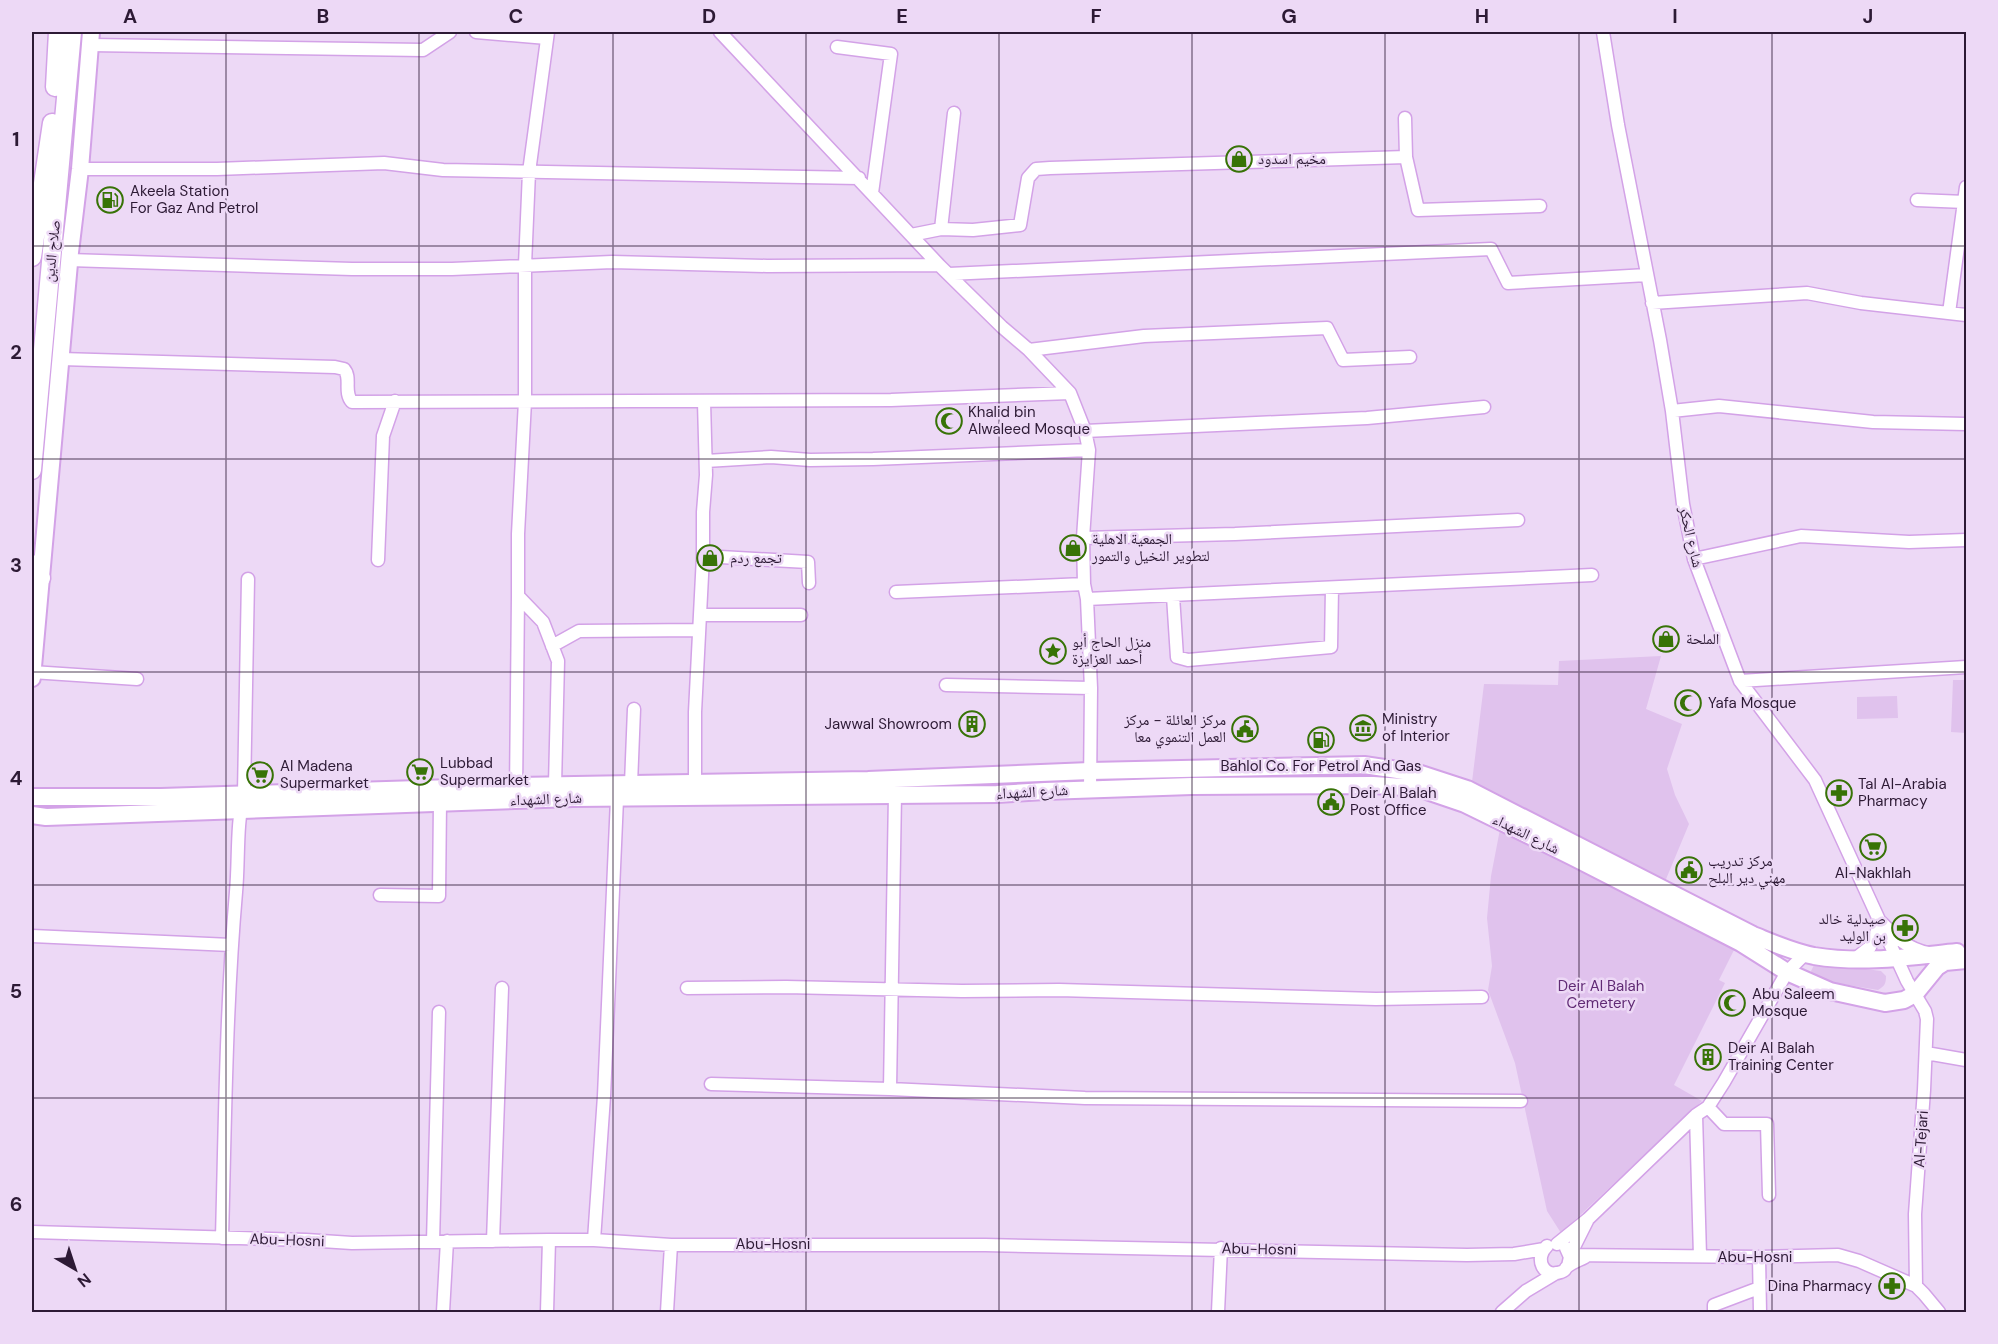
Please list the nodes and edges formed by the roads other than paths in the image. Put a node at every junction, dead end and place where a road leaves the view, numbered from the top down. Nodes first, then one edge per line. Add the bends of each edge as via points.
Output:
1 (58, 32) edge
2 (72, 32) edge
3 (450, 32) edge
4 (476, 32) edge
5 (720, 32) edge
6 (1603, 32) edge
7 (547, 34) edge
8 (90, 38) edge
9 (837, 47) dead end
10 (954, 113) dead end
11 (1405, 118) dead end
12 (1406, 157) junction
13 (80, 169) junction
14 (529, 172) junction
15 (859, 178) junction
16 (1966, 187) edge
17 (872, 193) junction
18 (1917, 200) dead end
19 (1965, 202) junction
20 (1540, 206) dead end
21 (1964, 224) edge
22 (941, 230) junction
23 (911, 235) junction
24 (32, 257) edge
25 (69, 260) junction
26 (939, 264) junction
27 (525, 266) junction
28 (949, 274) junction
29 (1647, 275) junction
30 (1652, 303) junction
31 (1949, 313) junction
32 (1966, 315) edge
33 (1029, 350) junction
34 (1410, 357) dead end
35 (61, 359) junction
36 (1070, 393) junction
37 (395, 401) junction
38 (525, 401) junction
39 (704, 402) junction
40 (1484, 407) dead end
41 (1672, 411) junction
42 (1966, 424) edge
43 (1085, 431) junction
44 (1089, 450) junction
45 (706, 461) junction
46 (32, 470) edge
47 (1518, 520) dead end
48 (1083, 538) junction
49 (1966, 540) edge
50 (703, 556) junction
51 (378, 560) dead end
52 (1694, 560) junction
53 (36, 571) edge
54 (1592, 575) dead end
55 (248, 579) dead end
56 (809, 582) dead end
57 (1084, 584) junction
58 (1332, 588) junction
59 (896, 592) dead end
60 (518, 596) junction
61 (1173, 596) junction
62 (1087, 599) junction
63 (700, 615) junction
64 (801, 615) dead end
65 (699, 630) junction
66 (552, 646) junction
67 (1966, 667) edge
68 (32, 672) edge
69 (32, 678) edge
70 (137, 679) dead end
71 (1740, 681) junction
72 (946, 685) dead end
73 (1091, 688) junction
74 (634, 709) dead end
75 (1090, 771) junction
76 (631, 784) junction
77 (555, 785) junction
78 (32, 788) edge
79 (1090, 789) junction
80 (695, 790) junction
81 (517, 793) junction
82 (895, 794) junction
83 (32, 797) edge
84 (51, 798) junction
85 (618, 799) junction
86 (242, 801) junction
87 (440, 802) junction
88 (36, 817) edge
89 (380, 895) dead end
90 (1881, 922) junction
91 (32, 936) edge
92 (231, 945) junction
93 (1966, 951) edge
94 (1805, 954) junction
95 (1938, 954) junction
96 (1855, 959) junction
97 (1898, 959) junction
98 (1966, 960) edge
99 (1787, 972) junction
100 (502, 988) dead end
101 (687, 988) dead end
102 (891, 989) junction
103 (1915, 994) junction
104 (1482, 997) dead end
105 (439, 1012) dead end
106 (1926, 1053) junction
107 (1966, 1060) edge
108 (711, 1084) dead end
109 (890, 1089) junction
110 (1521, 1101) dead end
111 (1708, 1107) junction
112 (1696, 1115) junction
113 (1769, 1195) dead end
114 (1588, 1219) junction
115 (32, 1232) edge
116 (222, 1238) junction
117 (549, 1240) junction
118 (594, 1240) junction
119 (447, 1241) junction
120 (493, 1241) junction
121 (433, 1242) junction
122 (1557, 1244) junction
123 (670, 1245) junction
124 (1221, 1248) junction
125 (1544, 1249) junction
126 (1514, 1254) junction
127 (1700, 1257) junction
128 (1759, 1257) junction
129 (1569, 1261) junction
130 (1541, 1263) junction
131 (1556, 1273) junction
132 (1916, 1286) junction
133 (1759, 1288) junction
134 (1526, 1291) junction
135 (443, 1312) edge
136 (547, 1312) edge
137 (667, 1312) edge
138 (1218, 1312) edge
139 (1502, 1312) edge
140 (1714, 1312) edge
141 (1760, 1312) edge
142 (1939, 1312) edge

1 - 24 highway, صلاح الدين via 55,103
2 - 46 highway, صلاح الدين
3 - 8 street via 423,50
4 - 7 street
5 - 15 street
6 - 29 street, شارع الحكر
7 - 14 street
8 - 13 main road
9 - 17 street via 891,54
10 - 22 street
11 - 12 street
12 - 20 street via 1419,210
12 - 22 street via 1036,169 1028,178 1020,225
13 - 14 street via 207,170 384,164
13 - 25 main road
14 - 15 street
14 - 27 street
15 - 17 street
16 - 19 street
17 - 23 street
18 - 19 street
19 - 21 street
21 - 31 street
22 - 23 street
23 - 26 street
25 - 27 street via 363,269
25 - 35 main road
26 - 27 street via 767,266 612,262
26 - 28 street
27 - 38 street
28 - 29 street via 1491,249 1508,283
28 - 33 street
29 - 30 street, شارع الحكر
30 - 31 street via 1807,293
30 - 41 street, شارع الحكر
31 - 32 street
33 - 34 street via 1144,336 1327,328 1343,360
33 - 36 street
35 - 37 street via 335,367 348,374 347,394 352,402
35 - 53 main road
36 - 39 street
36 - 43 street
37 - 38 street
37 - 51 street via 383,436
38 - 39 street
38 - 60 street
39 - 45 street
40 - 43 street via 1367,418
41 - 42 street via 1719,406 1873,422
41 - 52 street, شارع الحكر
43 - 44 street
44 - 45 street
44 - 48 street
45 - 50 street
47 - 48 street
48 - 57 street
49 - 52 street via 1909,542 1801,536
50 - 56 street via 808,562
50 - 63 street
52 - 71 street, شارع الحكر
53 - 68 main road
54 - 58 street
55 - 86 street
57 - 59 street
57 - 62 street
58 - 61 street
58 - 61 street via 1331,646 1188,660 1177,657
60 - 66 street via 543,622
60 - 81 street
61 - 62 street
62 - 73 street
63 - 64 street
63 - 65 street
65 - 66 street via 579,631
65 - 80 street
66 - 77 street via 558,661
67 - 71 street
68 - 69 main road
68 - 70 street
71 - 90 street, شارع الحكر via 1815,780
72 - 73 street
73 - 75 street
74 - 76 street
75 - 79 street
75 - 80 main road, شارع الشهداء
75 - 94 main road, شارع الشهداء via 1364,765 1418,773 1483,796 1753,935
76 - 77 main road, شارع الشهداء
76 - 80 main road, شارع الشهداء
77 - 81 main road, شارع الشهداء
78 - 84 main road
79 - 82 main road, شارع الشهداء
79 - 99 main road, شارع الشهداء via 1286,785 1418,788 1465,804 1573,856 1741,943
80 - 82 main road, شارع الشهداء
80 - 85 main road, شارع الشهداء
81 - 85 main road, شارع الشهداء
81 - 86 main road, شارع الشهداء
81 - 87 main road, شارع الشهداء
82 - 102 street
83 - 84 main road, شارع الشهداء
84 - 86 main road, شارع الشهداء via 161,796
85 - 118 street
86 - 87 main road, شارع الشهداء
86 - 88 main road, شارع الشهداء
86 - 92 street
87 - 89 street via 440,896
90 - 95 street via 1902,943
90 - 96 street via 1870,947
90 - 97 street, شارع الحكر
91 - 92 street
92 - 116 street
93 - 95 main road, شارع الشهداء
94 - 96 main road, شارع الشهداء
94 - 99 street
95 - 97 main road, شارع الشهداء
96 - 97 main road, شارع الشهداء
97 - 103 street, شارع الحكر
98 - 103 main road via 1937,967
99 - 103 main road, شارع الشهداء via 1830,991 1885,1003
99 - 111 street
100 - 120 street
101 - 102 street
102 - 104 street via 1376,999
102 - 109 street
103 - 106 street, Al-Tejari via 1927,1019
105 - 121 street
106 - 107 street
106 - 132 street, Al-Tejari via 1915,1214
108 - 109 street
109 - 110 street via 1085,1098
111 - 112 street
111 - 113 street via 1724,1124 1767,1124
112 - 114 street
112 - 127 street
114 - 122 street, Abu-Hosni
114 - 129 street
115 - 116 street, Abu-Hosni
116 - 121 street, Abu-Hosni
117 - 118 street, Abu-Hosni
117 - 120 street, Abu-Hosni
117 - 136 street
118 - 123 street, Abu-Hosni
119 - 120 street, Abu-Hosni
119 - 121 street, Abu-Hosni
119 - 135 street
122 - 125 street, Abu-Hosni
122 - 129 street via 1566,1248
123 - 124 street, Abu-Hosni
123 - 137 street
124 - 126 street, Abu-Hosni
124 - 138 street
125 - 126 street, Abu-Hosni
125 - 130 street
126 - 130 street, Abu-Hosni
127 - 128 street, Abu-Hosni
127 - 129 street, Abu-Hosni via 1589,1255
128 - 132 street, Abu-Hosni via 1838,1255
128 - 133 street
129 - 131 street via 1565,1270
130 - 131 street, Abu-Hosni via 1547,1271
130 - 134 street
131 - 134 street
132 - 142 street
133 - 140 street via 1714,1305
133 - 141 street
134 - 139 street

